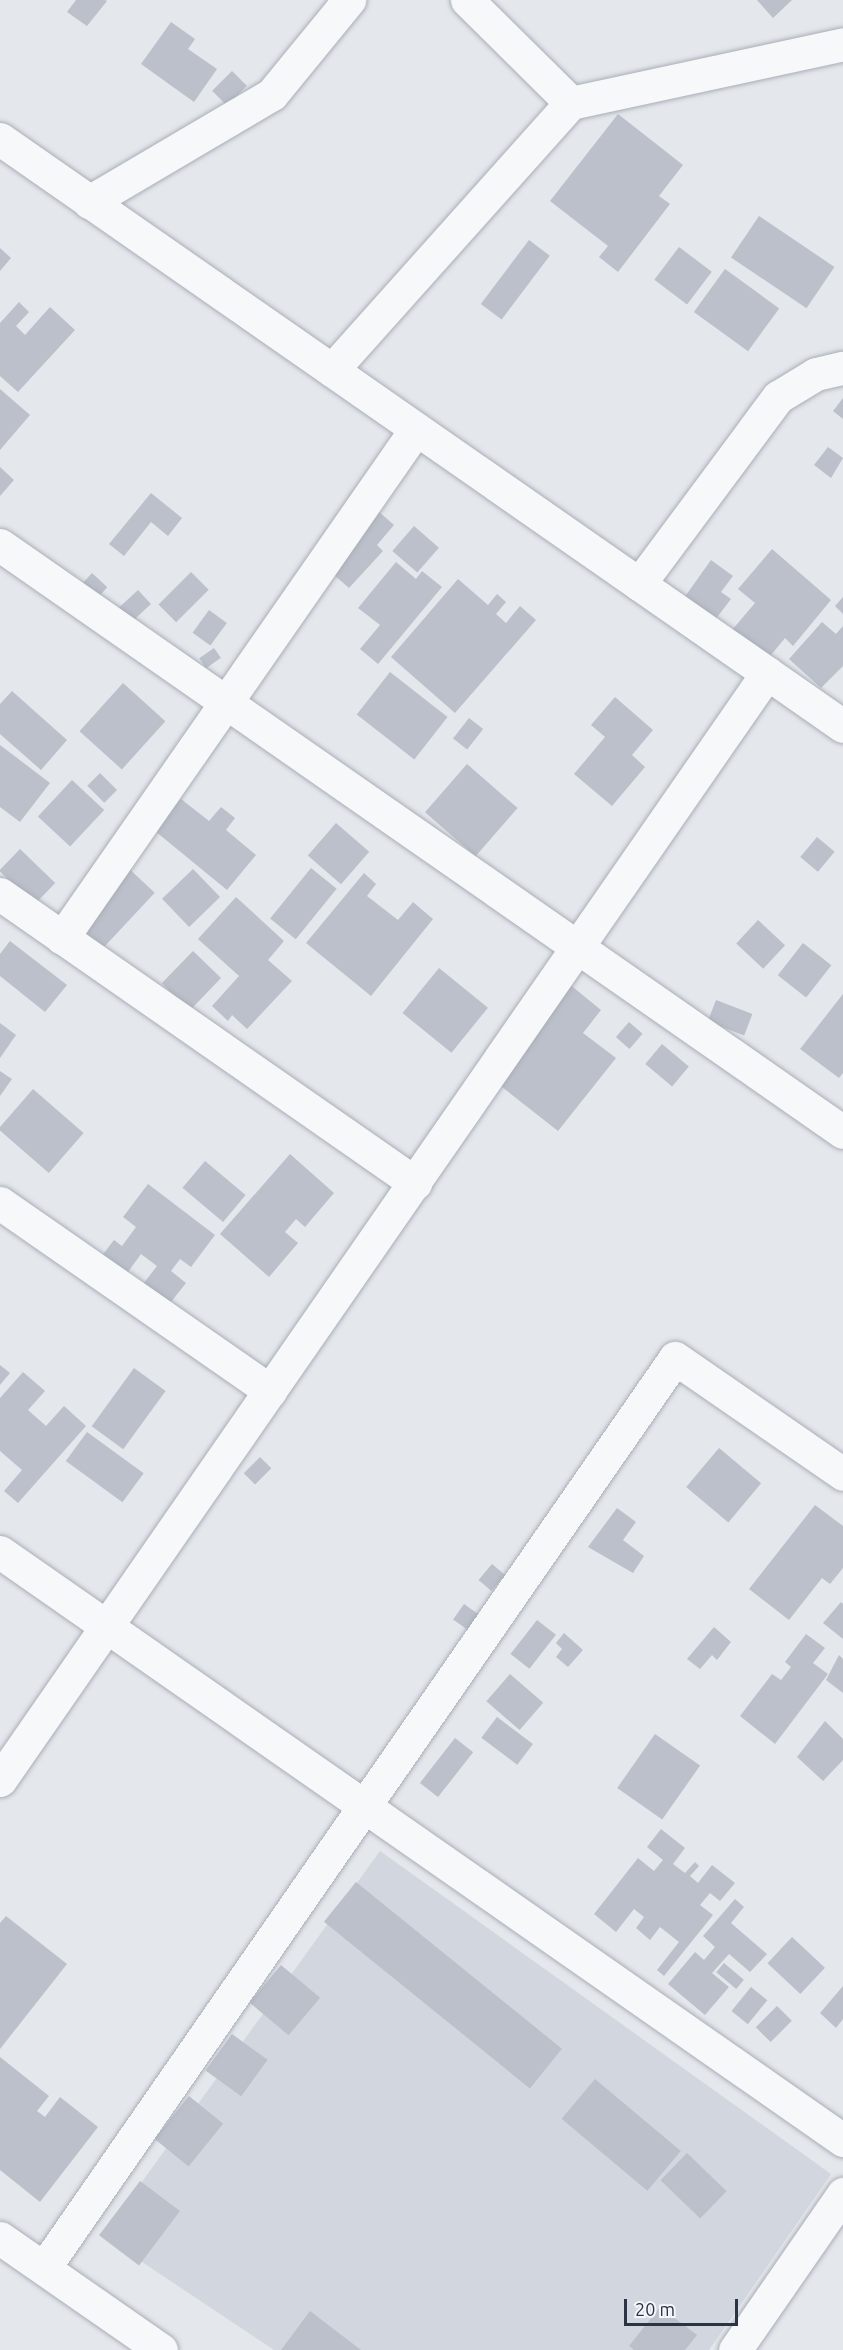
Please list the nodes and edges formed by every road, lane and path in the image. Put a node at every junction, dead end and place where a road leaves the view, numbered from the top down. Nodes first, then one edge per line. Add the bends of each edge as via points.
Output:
1 (349, 0) edge
2 (467, 0) edge
3 (843, 44) edge
4 (571, 103) junction
5 (0, 139) edge
6 (89, 202) junction
7 (843, 368) edge
8 (332, 370) junction
9 (416, 429) junction
10 (0, 546) edge
11 (639, 584) junction
12 (767, 673) junction
13 (226, 703) junction
14 (843, 726) edge
15 (4, 906) edge
16 (63, 938) junction
17 (577, 947) junction
18 (843, 1132) edge
19 (415, 1183) junction
20 (0, 1203) edge
21 (270, 1391) junction
22 (843, 1474) edge
23 (0, 1552) edge
24 (107, 1626) junction
25 (0, 1780) edge
26 (364, 1806) junction
27 (843, 2140) edge
28 (843, 2194) edge
29 (0, 2238) edge
30 (44, 2268) junction
31 (161, 2350) edge
32 (735, 2350) edge

1 - 6 street via 272,94
2 - 4 street
3 - 4 street
4 - 8 street
5 - 6 street
6 - 8 street
7 - 11 street via 816,374 778,397
8 - 9 street
9 - 11 street
9 - 13 street
10 - 13 street
11 - 12 street
12 - 14 street
12 - 17 street
13 - 16 street
13 - 17 street
15 - 16 street
16 - 19 street
17 - 18 street
17 - 19 street
19 - 21 street
20 - 21 street
21 - 24 street
22 - 26 street via 675,1358
23 - 24 street
24 - 25 street
24 - 26 street
26 - 27 street
26 - 30 street
28 - 32 street
29 - 30 street
30 - 31 street

